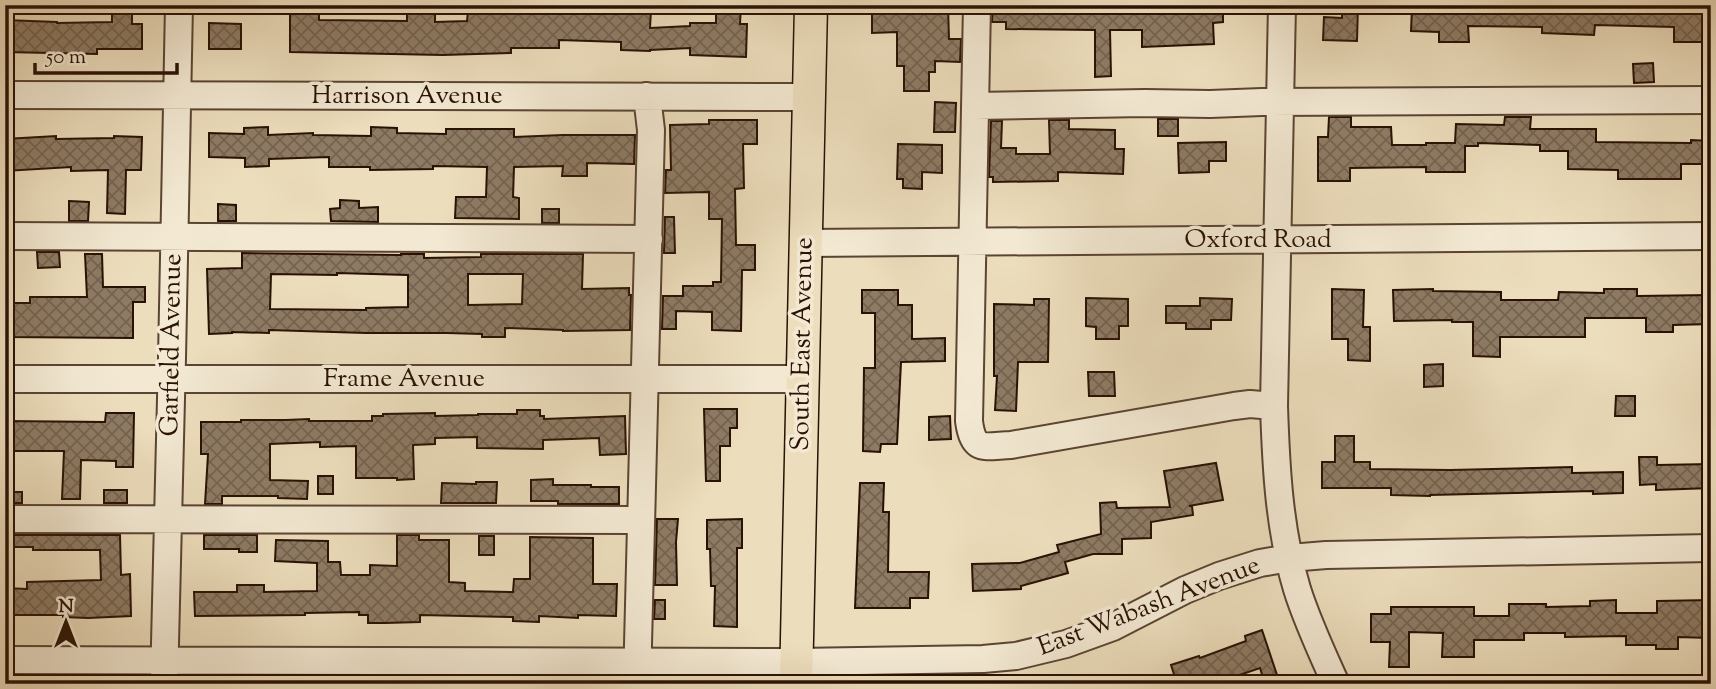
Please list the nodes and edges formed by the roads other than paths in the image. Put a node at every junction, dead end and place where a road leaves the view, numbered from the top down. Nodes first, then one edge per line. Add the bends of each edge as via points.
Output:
1 (179, 5) edge
2 (811, 5) edge
3 (977, 5) edge
4 (1282, 5) edge
5 (5, 95) edge
6 (177, 96) junction
7 (647, 96) junction
8 (809, 97) junction
9 (1711, 100) edge
10 (1280, 103) junction
11 (975, 106) junction
12 (5, 236) edge
13 (175, 236) junction
14 (1711, 236) edge
15 (649, 239) junction
16 (1278, 239) junction
17 (972, 242) junction
18 (806, 243) junction
19 (5, 379) edge
20 (172, 379) junction
21 (643, 379) junction
22 (802, 379) junction
23 (1274, 406) junction
24 (5, 519) edge
25 (168, 519) junction
26 (640, 520) junction
27 (1711, 548) edge
28 (1290, 558) junction
29 (5, 660) edge
30 (165, 672) edge
31 (637, 672) edge
32 (797, 673) edge
33 (1336, 684) edge

1 - 6 street, Garfield Avenue
2 - 8 main road, South East Avenue
3 - 11 street
4 - 10 street
5 - 6 street, Harrison Avenue
6 - 7 street, Harrison Avenue
6 - 13 street, Garfield Avenue
7 - 8 street, Harrison Avenue
7 - 15 street via 651,130
8 - 18 main road, South East Avenue
9 - 10 street
10 - 11 street
10 - 16 street
11 - 17 street
12 - 13 street
13 - 15 street
13 - 20 street, Garfield Avenue
14 - 16 street, Oxford Road
15 - 21 street
16 - 17 street, Oxford Road
16 - 23 street
17 - 18 street, Oxford Road
17 - 23 street via 969,421 971,436 979,444 1011,444 1234,406
18 - 22 main road, South East Avenue
19 - 20 street, Frame Avenue
20 - 21 street, Frame Avenue
20 - 25 street, Garfield Avenue
21 - 22 street, Frame Avenue
21 - 26 street
22 - 32 main road, South East Avenue
23 - 28 street via 1276,467
24 - 25 street
25 - 26 street
25 - 30 street, Garfield Avenue
26 - 31 street
27 - 28 street, East Wabash Avenue
28 - 32 street, East Wabash Avenue via 1219,576 1113,627 1044,650
28 - 33 street via 1297,589
29 - 30 street, East Wabash Avenue
30 - 31 street, East Wabash Avenue
31 - 32 street, East Wabash Avenue

